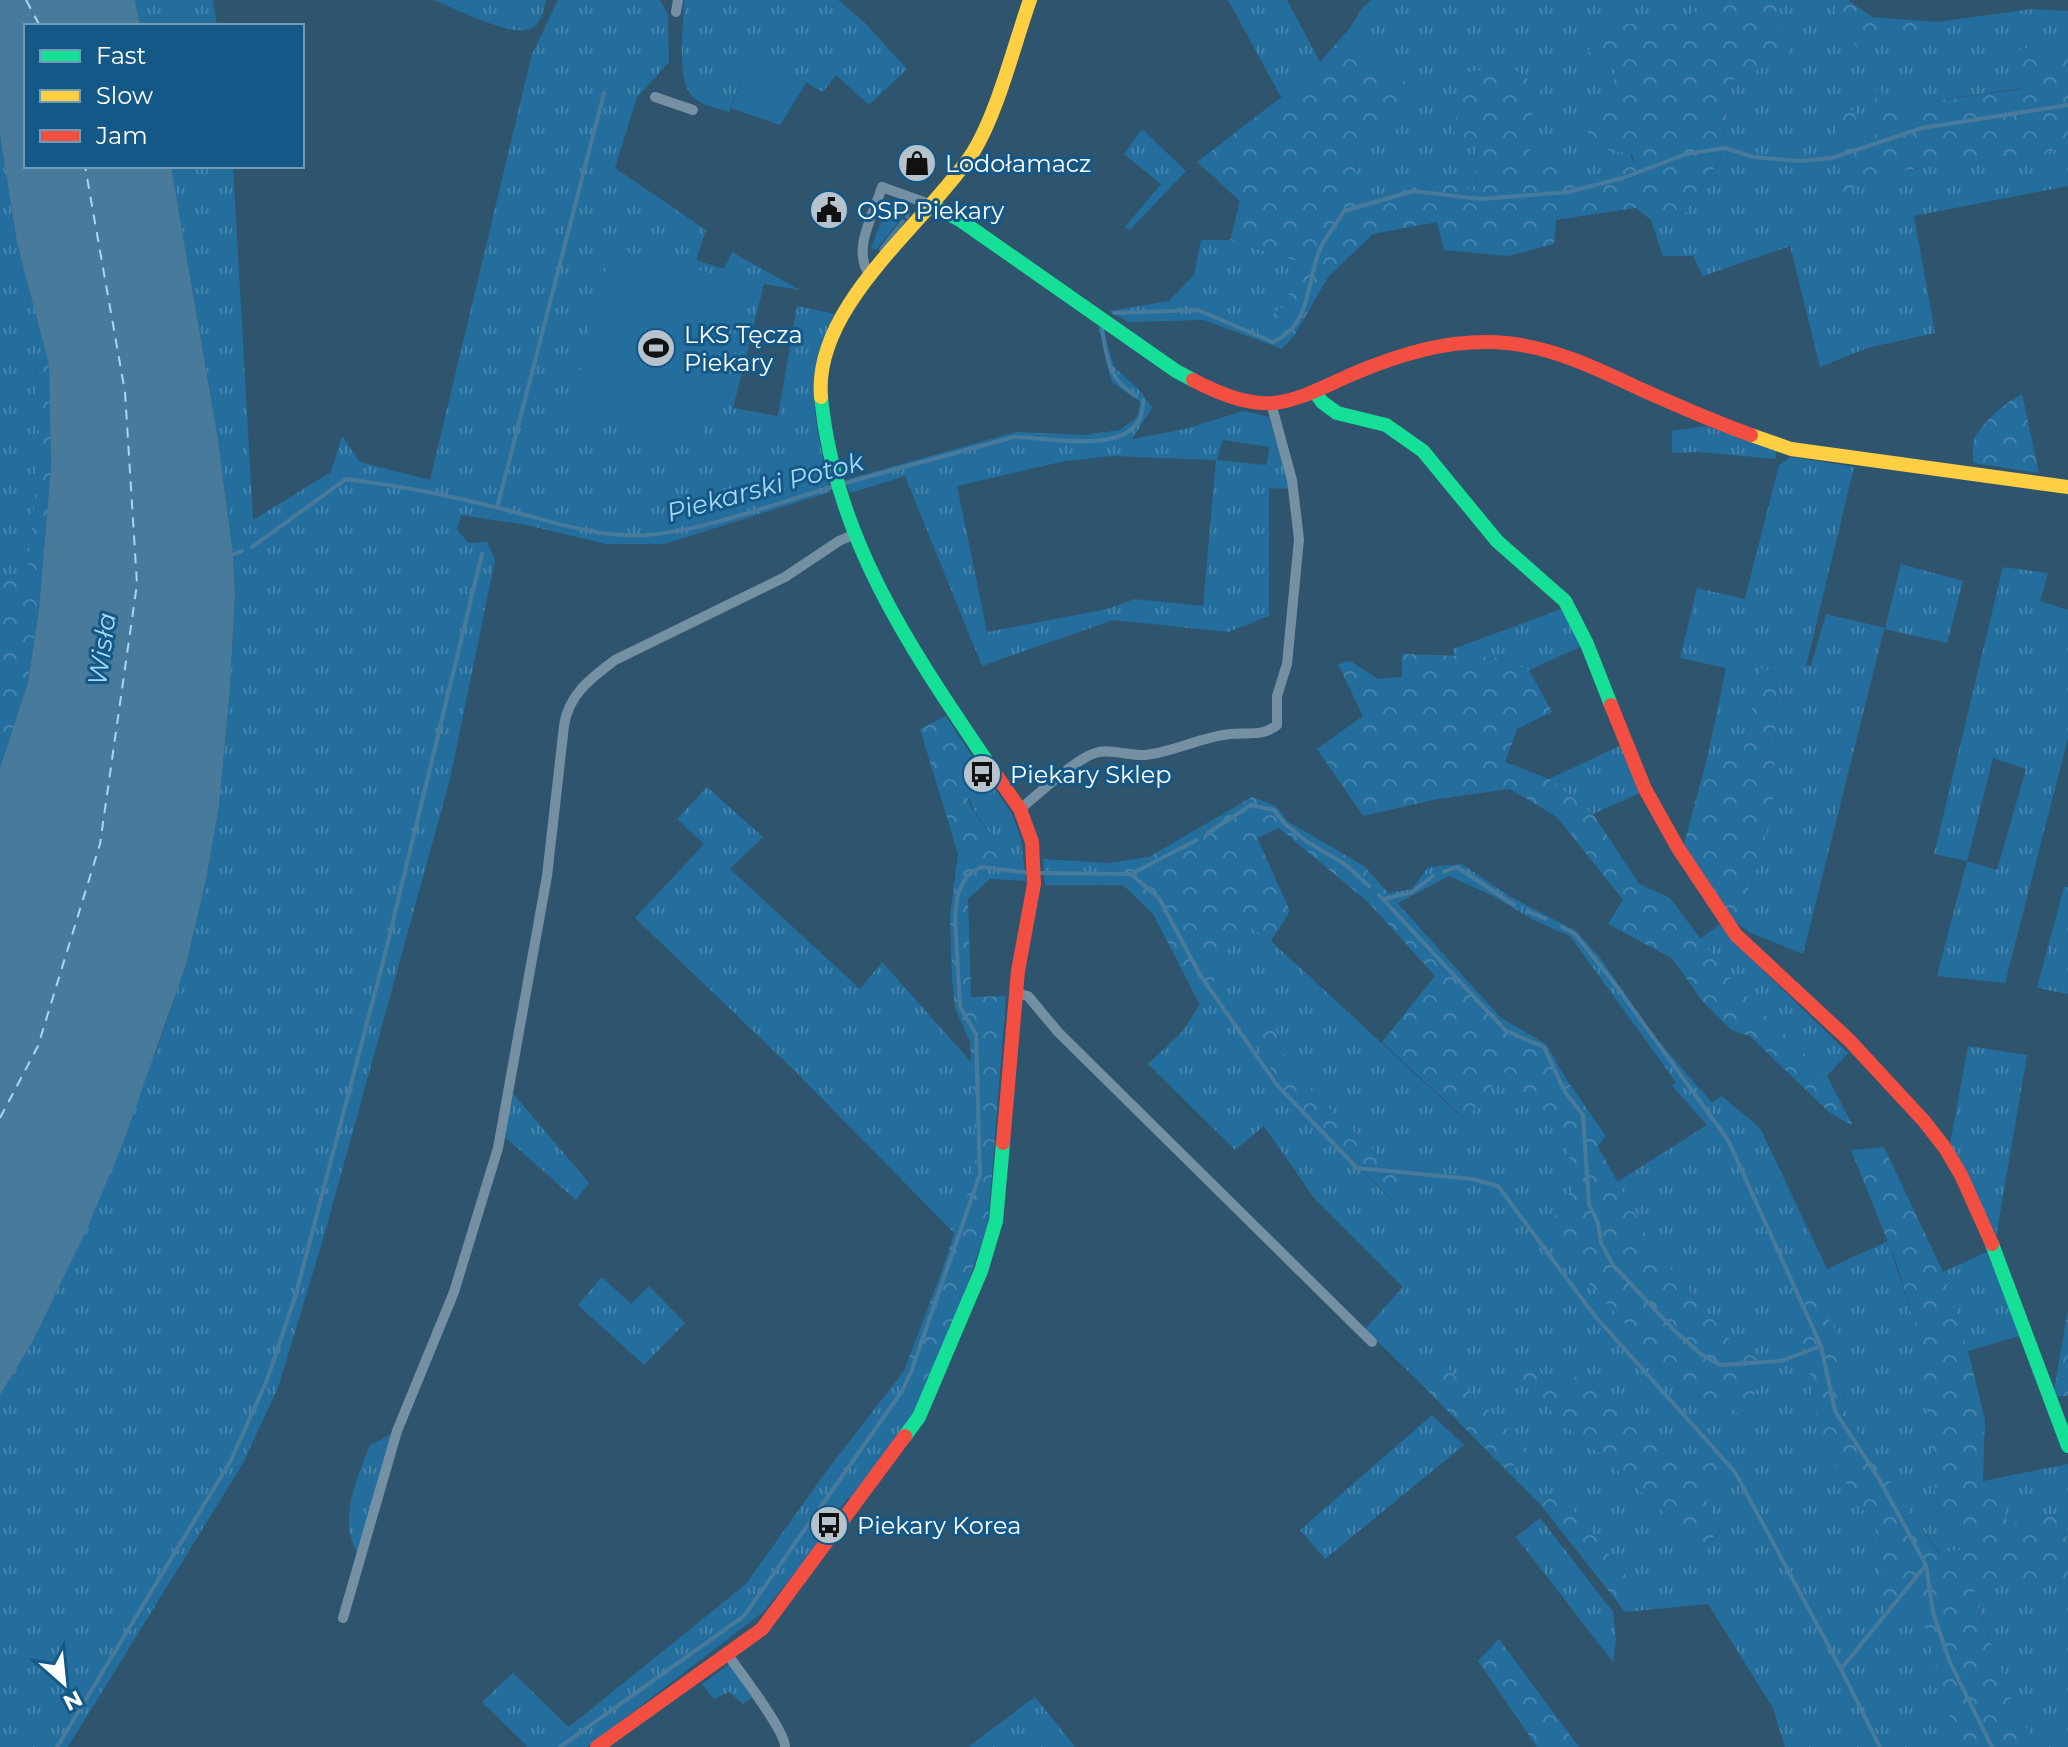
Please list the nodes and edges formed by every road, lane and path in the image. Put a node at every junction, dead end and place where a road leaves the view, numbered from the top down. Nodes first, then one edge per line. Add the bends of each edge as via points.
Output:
1 (678, 0) edge
2 (1030, 0) edge
3 (676, 12) dead end
4 (655, 97) dead end
5 (693, 110) dead end
6 (932, 205) junction
7 (871, 276) junction
8 (1315, 392) junction
9 (1271, 403) junction
10 (2068, 487) edge
11 (855, 534) junction
12 (1020, 809) junction
13 (1016, 993) junction
14 (1372, 1342) dead end
15 (2068, 1446) edge
16 (343, 1618) dead end
17 (728, 1655) junction
18 (597, 1747) edge
19 (785, 1747) edge

1 - 3 street
2 - 6 street via 980,139
4 - 5 street
6 - 7 street
6 - 7 street via 882,187 861,254
6 - 9 street via 1176,371 1206,387
7 - 11 street via 833,333 821,369 822,411
8 - 9 street
8 - 10 street via 1417,350 1506,343 1580,361 1708,420 1791,449
8 - 15 street via 1337,413 1386,425 1423,451 1497,541 1565,601 1645,789 1736,935 1849,1040 1945,1148 1993,1245
9 - 12 street via 1292,480 1299,539 1277,725 1261,734 1227,734 1154,754 1092,754
11 - 12 street via 908,642
11 - 16 street via 785,577 615,660 590,679 569,706 547,876 498,1148 454,1292 397,1431
12 - 13 street via 1034,858 1034,884
13 - 14 street via 1028,996 1058,1032
13 - 17 street via 996,1221 949,1351 902,1443 762,1629
17 - 18 street
17 - 19 street via 777,1725

